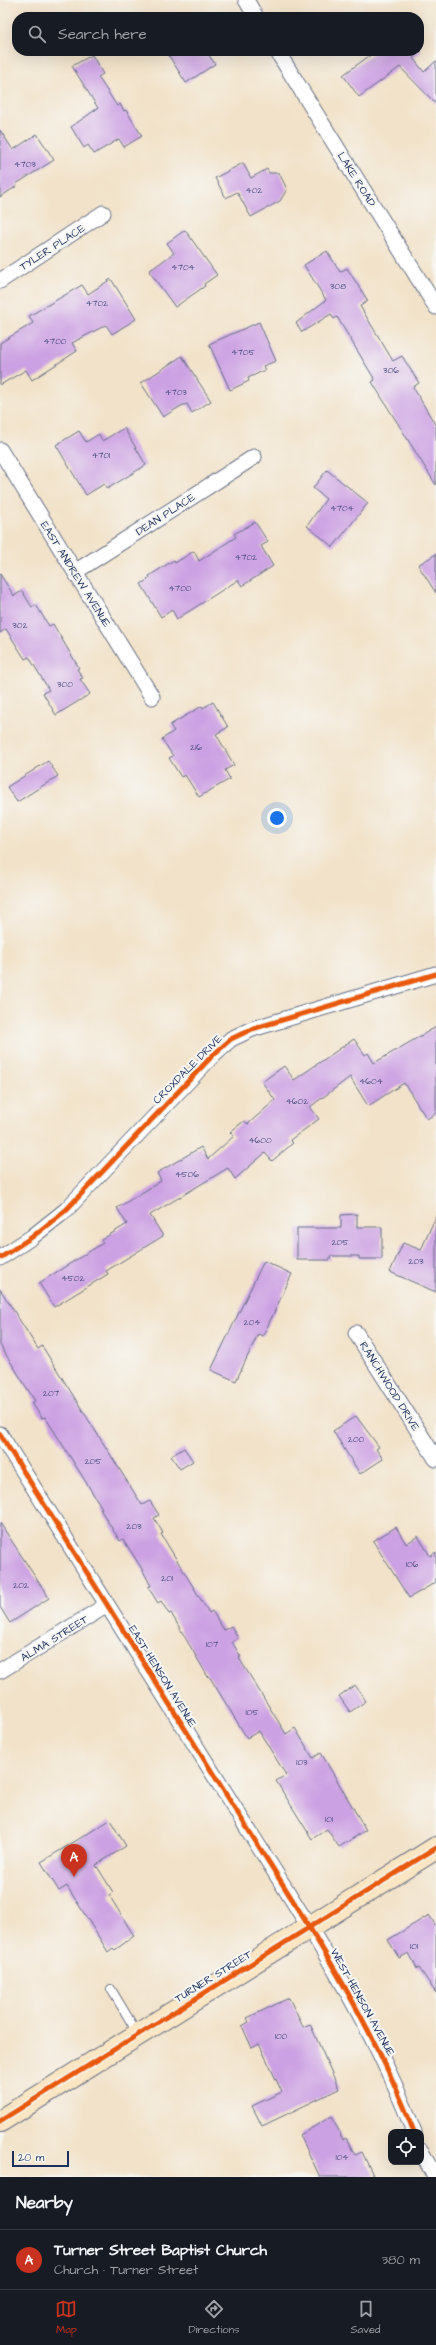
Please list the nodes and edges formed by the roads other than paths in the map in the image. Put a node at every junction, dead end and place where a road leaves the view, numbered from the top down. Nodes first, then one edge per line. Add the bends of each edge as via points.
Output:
1 (246, 0) edge
2 (253, 12) edge
3 (280, 56) edge
4 (103, 213) dead end
5 (0, 281) edge
6 (436, 307) edge
7 (0, 450) edge
8 (254, 457) dead end
9 (75, 572) junction
10 (152, 697) dead end
11 (436, 974) edge
12 (0, 1258) edge
13 (356, 1333) dead end
14 (0, 1434) edge
15 (436, 1459) edge
16 (107, 1605) junction
17 (0, 1671) edge
18 (436, 1848) edge
19 (309, 1927) junction
20 (111, 1989) dead end
21 (138, 2034) junction
22 (0, 2121) edge
23 (413, 2129) edge
24 (424, 2157) edge
25 (435, 2177) edge

1 - 2 street
3 - 6 street, LAKE ROAD
4 - 5 street, TYLER PLACE
7 - 9 street, EAST ANDREW AVENUE
8 - 9 street, DEAN PLACE
9 - 10 street, EAST ANDREW AVENUE
11 - 12 street, CROXDALE DRIVE via 252,1029 231,1039 66,1210
13 - 15 street, RANCHWOOD DRIVE
14 - 16 street, EAST HENSON AVENUE
16 - 17 street, ALMA STREET
16 - 19 street, EAST HENSON AVENUE
18 - 19 street, TURNER STREET
19 - 21 street, TURNER STREET
19 - 23 street, WEST HENSON AVENUE via 364,2021 398,2089
20 - 21 lane
21 - 22 street, TURNER STREET
24 - 25 street

